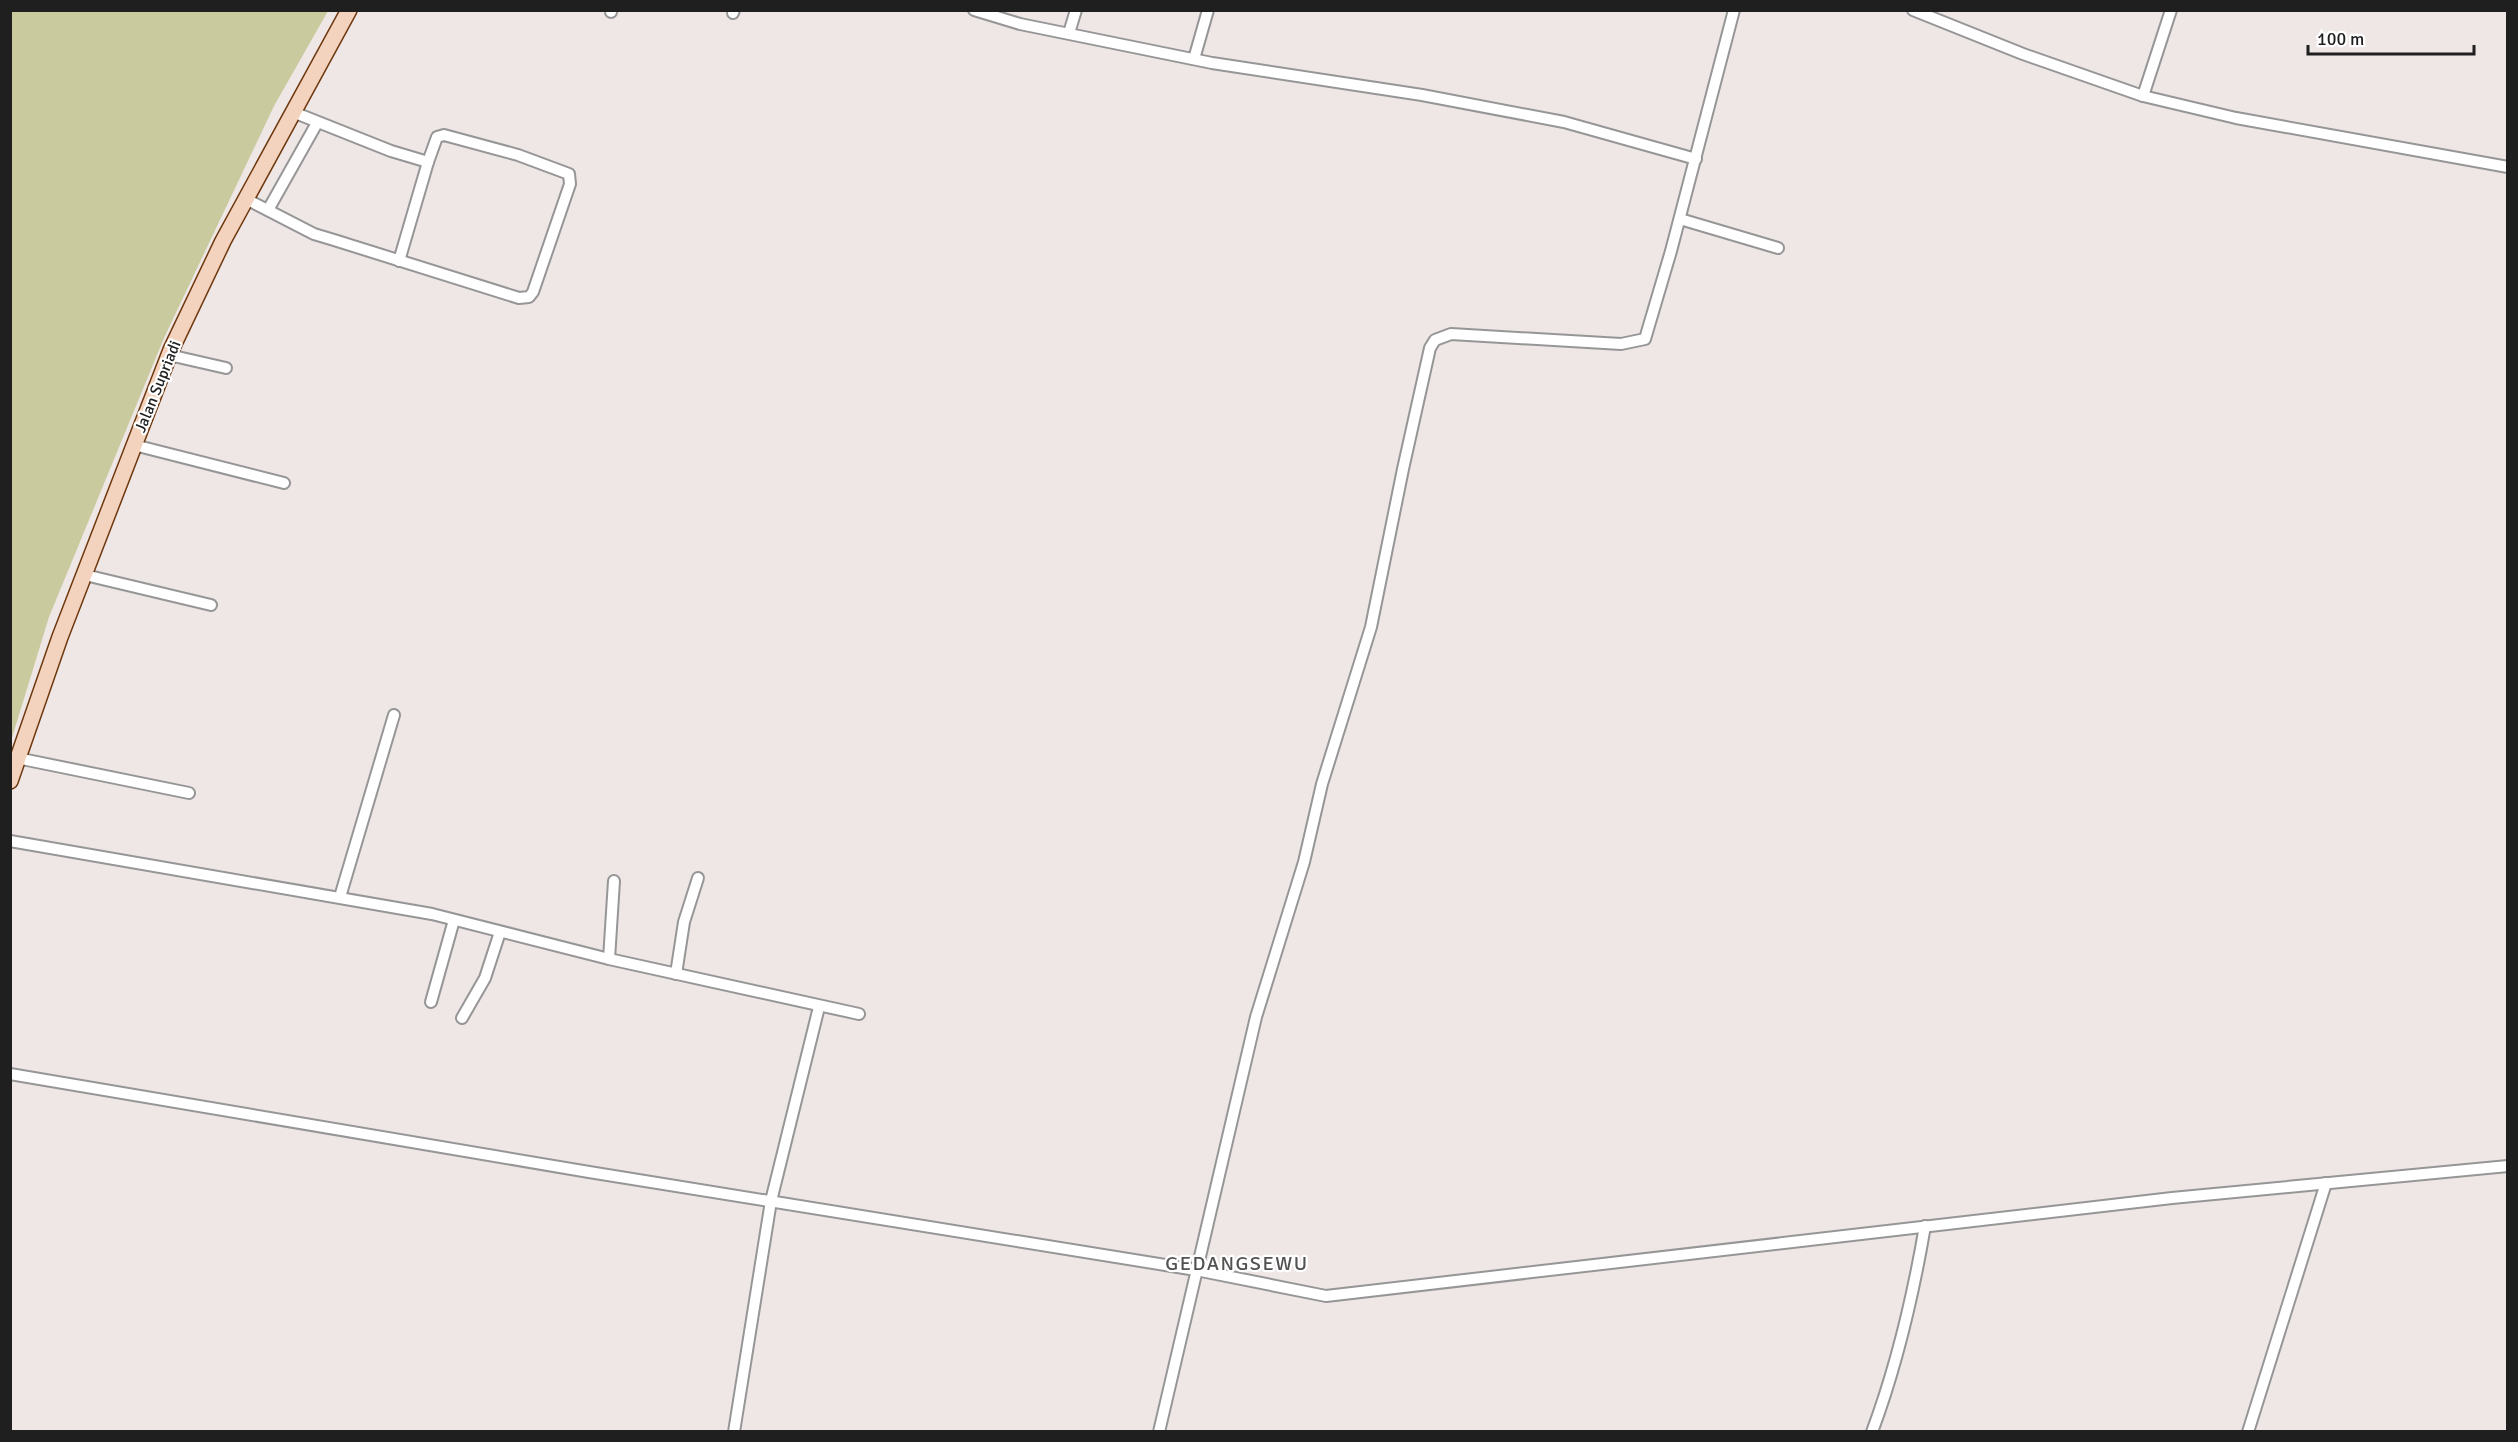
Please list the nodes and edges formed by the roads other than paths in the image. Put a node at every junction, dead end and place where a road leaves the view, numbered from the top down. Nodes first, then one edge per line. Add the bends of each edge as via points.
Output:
1 (349, 10) edge
2 (974, 10) edge
3 (1076, 10) edge
4 (1208, 10) edge
5 (1734, 10) edge
6 (1913, 10) edge
7 (2171, 10) edge
8 (986, 12) edge
9 (1069, 33) junction
10 (1194, 59) junction
11 (2143, 96) junction
12 (293, 112) junction
13 (317, 123) junction
14 (1696, 159) junction
15 (428, 162) junction
16 (2508, 167) edge
17 (246, 199) junction
18 (268, 210) junction
19 (1680, 219) junction
20 (1778, 248) dead end
21 (399, 261) junction
22 (169, 355) junction
23 (226, 368) dead end
24 (134, 445) junction
25 (284, 483) dead end
26 (85, 575) junction
27 (211, 605) dead end
28 (394, 715) dead end
29 (17, 758) junction
30 (10, 781) edge
31 (189, 793) dead end
32 (10, 841) edge
33 (698, 878) dead end
34 (614, 881) dead end
35 (340, 897) junction
36 (454, 920) junction
37 (500, 932) junction
38 (609, 959) junction
39 (676, 974) junction
40 (432, 1002) dead end
41 (819, 1007) junction
42 (859, 1014) dead end
43 (462, 1018) dead end
44 (10, 1074) edge
45 (2508, 1166) edge
46 (2326, 1183) junction
47 (771, 1201) junction
48 (1925, 1226) junction
49 (1196, 1269) junction
50 (734, 1431) edge
51 (1159, 1431) edge
52 (1872, 1431) edge
53 (2248, 1431) edge

1 - 12 main road, Jalan Supriadi
2 - 8 street
3 - 9 street
4 - 10 street
5 - 14 street
6 - 11 street
7 - 11 street
8 - 9 street via 1020,24
9 - 10 street
10 - 14 street via 1564,122
11 - 16 street via 2236,118
12 - 13 street
12 - 17 main road, Jalan Supriadi
13 - 15 street
13 - 18 street
14 - 19 street
15 - 21 street
15 - 21 street via 437,137 444,135 518,154 566,172 571,180 529,297 519,298
17 - 18 street
17 - 22 main road, Jalan Supriadi
18 - 21 street via 314,234
19 - 20 street
19 - 49 street via 1645,339 1621,344 1451,334 1435,340 1430,348 1371,627 1256,1017
22 - 23 street
22 - 24 main road, Jalan Supriadi
24 - 25 street
24 - 26 main road, Jalan Supriadi
26 - 27 street
26 - 29 main road, Jalan Supriadi
28 - 35 street
29 - 30 main road, Jalan Supriadi
29 - 31 street
32 - 35 street
33 - 39 street via 684,922
34 - 38 street
35 - 36 street
36 - 37 street
36 - 40 street
37 - 38 street
37 - 43 street via 484,978
38 - 39 street
39 - 41 street
41 - 42 street
41 - 47 street
44 - 47 street
45 - 46 street
46 - 48 street
46 - 53 street
47 - 49 street
47 - 50 street
48 - 49 street via 1326,1296
48 - 52 street via 1890,1384
49 - 51 street

